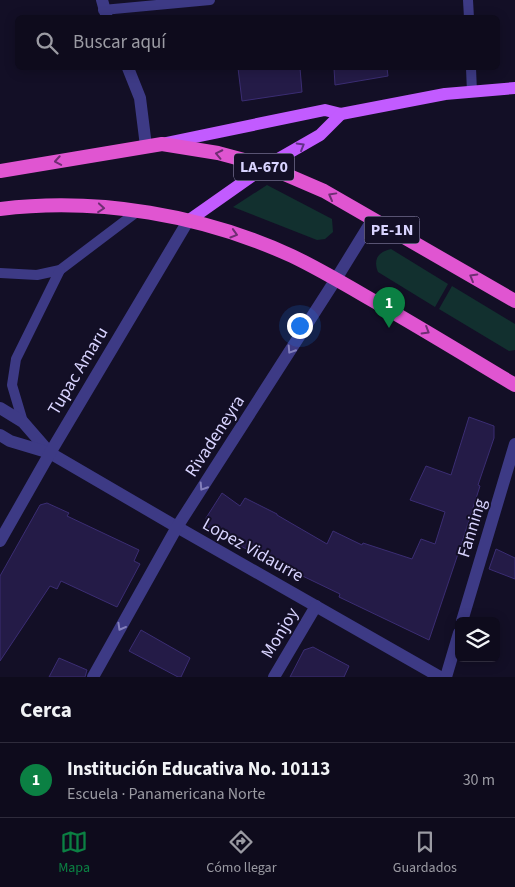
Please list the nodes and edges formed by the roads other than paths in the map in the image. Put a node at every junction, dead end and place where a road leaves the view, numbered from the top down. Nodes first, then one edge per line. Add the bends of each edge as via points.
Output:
1 (210, 0) edge
2 (468, 0) edge
3 (104, 9) edge
4 (469, 15) edge
5 (129, 70) edge
6 (471, 70) edge
7 (515, 88) edge
8 (472, 92) junction
9 (341, 114) junction
10 (162, 144) junction
11 (146, 146) junction
12 (266, 166) junction
13 (0, 171) edge
14 (0, 209) edge
15 (138, 211) junction
16 (373, 219) junction
17 (188, 220) junction
18 (60, 270) junction
19 (0, 272) edge
20 (336, 280) junction
21 (515, 301) edge
22 (515, 385) edge
23 (0, 408) edge
24 (23, 422) junction
25 (0, 435) edge
26 (515, 444) edge
27 (50, 453) junction
28 (177, 527) junction
29 (0, 541) edge
30 (316, 606) junction
31 (463, 617) edge
32 (455, 647) edge
33 (93, 677) edge
34 (274, 677) edge
35 (440, 677) edge
36 (446, 677) edge

1 - 3 lane
2 - 4 lane
5 - 11 street via 140,98
6 - 8 lane
7 - 8 main road, LA-670
8 - 9 main road, LA-670
9 - 10 main road, LA-670 via 325,110
12 -> 9 main road, LA-670 via 320,135
10 - 11 highway, PE-1N
12 -> 10 highway, PE-1N via 218,153
11 -> 13 highway, PE-1N
16 -> 12 highway, PE-1N
12 - 17 main road, LA-670
14 -> 15 highway via 81,206
15 - 17 highway
15 - 18 lane
16 - 20 street, Rivadeneyra
21 -> 16 highway, PE-1N
17 -> 20 highway via 239,235 292,256
17 - 27 street, Tupac Amaru
18 - 19 lane via 37,275
18 - 24 lane via 16,359 12,385
20 -> 22 highway
20 -> 28 street, Rivadeneyra
23 - 24 street, Lopez Vidaurre
24 - 27 street, Lopez Vidaurre
25 - 27 street, Lopez Vidaurre
26 - 31 street, Fanning
27 - 28 street, Lopez Vidaurre
27 - 29 street, Tupac Amaru
28 - 30 street, Lopez Vidaurre
28 -> 33 street, Rivadeneyra
30 - 34 street, Monjoy
30 - 35 street, Lopez Vidaurre
32 - 36 street

